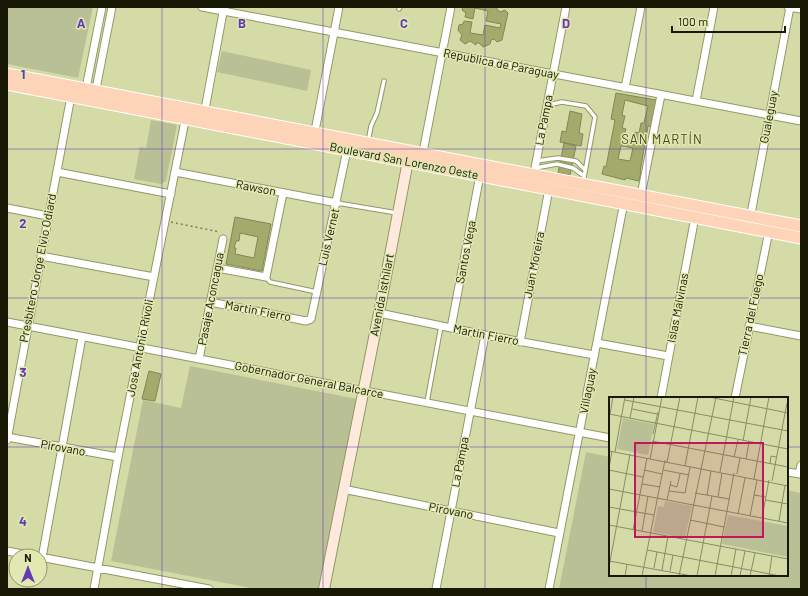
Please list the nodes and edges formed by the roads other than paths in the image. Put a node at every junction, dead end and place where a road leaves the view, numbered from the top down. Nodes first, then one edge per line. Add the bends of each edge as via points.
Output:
1 (102, 7) edge
2 (112, 7) edge
3 (202, 7) edge
4 (338, 7) edge
5 (451, 7) edge
6 (566, 7) edge
7 (640, 7) edge
8 (714, 7) edge
9 (789, 7) edge
10 (223, 9) edge
11 (801, 9) edge
12 (334, 32) junction
13 (442, 53) junction
14 (7, 74) edge
15 (553, 74) junction
16 (384, 81) dead end
17 (7, 84) edge
18 (625, 88) junction
19 (90, 94) junction
20 (661, 95) junction
21 (71, 96) junction
22 (696, 101) junction
23 (547, 105) junction
24 (187, 113) junction
25 (770, 115) junction
26 (204, 116) junction
27 (801, 121) edge
28 (313, 138) junction
29 (368, 143) junction
30 (348, 150) junction
31 (421, 152) junction
32 (410, 162) junction
33 (535, 168) junction
34 (585, 170) junction
35 (57, 172) junction
36 (175, 172) junction
37 (480, 175) junction
38 (583, 180) junction
39 (532, 186) junction
40 (549, 189) junction
41 (626, 192) junction
42 (282, 193) junction
43 (171, 194) junction
44 (641, 195) junction
45 (337, 203) junction
46 (624, 203) junction
47 (7, 208) edge
48 (398, 213) junction
49 (48, 216) junction
50 (695, 217) junction
51 (749, 222) junction
52 (801, 226) edge
53 (769, 231) junction
54 (801, 238) edge
55 (223, 239) road end
56 (41, 256) junction
57 (217, 268) junction
58 (154, 277) junction
59 (266, 277) junction
60 (317, 292) junction
61 (210, 302) junction
62 (379, 313) junction
63 (306, 321) joint
64 (7, 322) edge
65 (27, 326) junction
66 (441, 326) junction
67 (749, 326) junction
68 (451, 328) junction
69 (485, 335) junction
70 (801, 336) edge
71 (82, 337) junction
72 (520, 342) junction
73 (597, 342) junction
74 (141, 348) junction
75 (594, 355) junction
76 (668, 356) junction
77 (199, 359) junction
78 (364, 390) junction
79 (660, 397) edge
80 (735, 397) edge
81 (427, 402) junction
82 (470, 410) junction
83 (580, 432) junction
84 (7, 438) edge
85 (609, 438) edge
86 (62, 448) junction
87 (118, 458) junction
88 (801, 465) edge
89 (788, 472) edge
90 (800, 474) edge
91 (344, 490) junction
92 (450, 511) junction
93 (559, 533) junction
94 (43, 548) edge
95 (48, 558) edge
96 (98, 569) junction
97 (94, 589) edge
98 (209, 589) edge
99 (324, 589) edge
100 (436, 589) edge
101 (549, 589) edge

1 - 19 street
2 - 19 street
3 - 10 street, Republica de Paraguay
4 - 12 street
5 - 13 street
6 - 15 street, La Pampa
7 - 18 street
8 - 22 street
9 - 11 street
9 - 25 street, Gualeguay
10 - 12 street, Republica de Paraguay
10 - 26 street
12 - 13 street, Republica de Paraguay
12 - 28 street
13 - 15 street, Republica de Paraguay
13 - 31 street
14 - 19 main road, Boulevard San Lorenzo Oeste
15 - 18 street, Republica de Paraguay
15 - 23 street, La Pampa
16 - 29 lane
17 - 21 main road, Boulevard San Lorenzo Oeste
18 - 20 street, Republica de Paraguay
19 - 21 main road, Boulevard San Lorenzo Oeste
19 - 24 main road, Boulevard San Lorenzo Oeste
20 - 22 street, Republica de Paraguay
20 - 44 street
21 - 35 street, Presbítero Jorge Elvio Odiard
22 - 25 street, Republica de Paraguay
23 - 33 street, La Pampa
23 - 34 lane via 562,102 586,106 595,117
24 - 26 main road, Boulevard San Lorenzo Oeste
24 - 36 street, José Antonio Rívoli
25 - 27 street, Republica de Paraguay
25 - 51 street, Gualeguay
26 - 28 main road, Boulevard San Lorenzo Oeste
28 - 29 main road, Boulevard San Lorenzo Oeste
28 - 30 main road, Boulevard San Lorenzo Oeste
29 - 31 main road, Boulevard San Lorenzo Oeste
30 - 32 main road, Boulevard San Lorenzo Oeste
30 - 45 street, Luis Vernet
31 - 32 street
31 - 33 main road, Boulevard San Lorenzo Oeste
32 - 37 main road, Boulevard San Lorenzo Oeste
32 - 48 street, Avenida Isthilart via 407,166
33 - 34 lane via 558,158 576,161
33 - 38 main road, Boulevard San Lorenzo Oeste
33 - 39 street, La Pampa
34 - 38 lane
35 - 43 street
35 - 49 street, Presbítero Jorge Elvio Odiard
36 - 42 street, Rawson
36 - 43 street, José Antonio Rívoli
37 - 39 main road, Boulevard San Lorenzo Oeste
37 - 68 street, Santos Vega
38 - 41 main road, Boulevard San Lorenzo Oeste
39 - 40 main road, Boulevard San Lorenzo Oeste
40 - 46 main road, Boulevard San Lorenzo Oeste
40 - 72 street, Juan Moreira
41 - 44 main road, Boulevard San Lorenzo Oeste
41 - 46 street, Villaguay
42 - 45 street, Rawson
42 - 59 street
43 - 58 street, José Antonio Rívoli
44 - 51 main road, Boulevard San Lorenzo Oeste
45 - 48 lane
45 - 60 street, Luis Vernet
46 - 50 main road, Boulevard San Lorenzo Oeste
46 - 73 street, Villaguay
47 - 49 street
48 - 62 street, Avenida Isthilart
49 - 56 street, Presbítero Jorge Elvio Odiard
50 - 51 main road, Boulevard San Lorenzo Oeste
50 - 76 street, Islas Malvinas
51 - 52 main road, Boulevard San Lorenzo Oeste
51 - 53 main road, Boulevard San Lorenzo Oeste
53 - 54 main road, Boulevard San Lorenzo Oeste
53 - 67 street, Tierra del Fuego
55 - 57 street, Pasaje Aconcagua
56 - 58 street
56 - 65 street, Presbítero Jorge Elvio Odiard
57 - 59 street
57 - 61 street, Pasaje Aconcagua
58 - 74 street, José Antonio Rívoli
59 - 60 lane via 270,282
60 - 63 street, Luis Vernet via 312,317
61 - 63 street, Martin Fierro
61 - 77 street, Pasaje Aconcagua
62 - 66 street, Martín Fierro
62 - 78 street, Avenida Isthilart
64 - 65 street, Gobernador General Balcarce
65 - 71 street, Gobernador General Balcarce
65 - 84 street, Presbítero Jorge Elvio Odiard
66 - 68 street, Martín Fierro
66 - 81 lane
67 - 70 street
67 - 80 street, Tierra del Fuego
68 - 69 street, Martín Fierro
69 - 72 street, Martín Fierro
69 - 82 street, La Pampa
71 - 74 street, Gobernador General Balcarce
71 - 86 street
72 - 75 street, Martín Fierro
73 - 75 street, Villaguay
73 - 76 street
74 - 77 street, Gobernador General Balcarce
74 - 87 street, José Antonio Rívoli
75 - 83 street, Villaguay
76 - 79 street, Islas Malvinas
77 - 78 street, Gobernador General Balcarce
78 - 81 street, Gobernador General Balcarce
78 - 91 street, Avenida Isthilart
81 - 82 street, Gobernador General Balcarce
82 - 83 street, Gobernador General Balcarce
82 - 92 street, La Pampa
83 - 85 street, Gobernador General Balcarce
83 - 93 street, Villaguay
84 - 86 street, Pirovano
86 - 87 street, Pirovano
86 - 94 street
87 - 96 street, José Antonio Rívoli
88 - 90 street
89 - 90 street
91 - 92 street, Pirovano
91 - 99 street, Avenida Isthilart
92 - 93 street, Pirovano
92 - 100 street, La Pampa
93 - 101 street, Villaguay
95 - 96 street
96 - 97 street, José Antonio Rívoli
96 - 98 street

